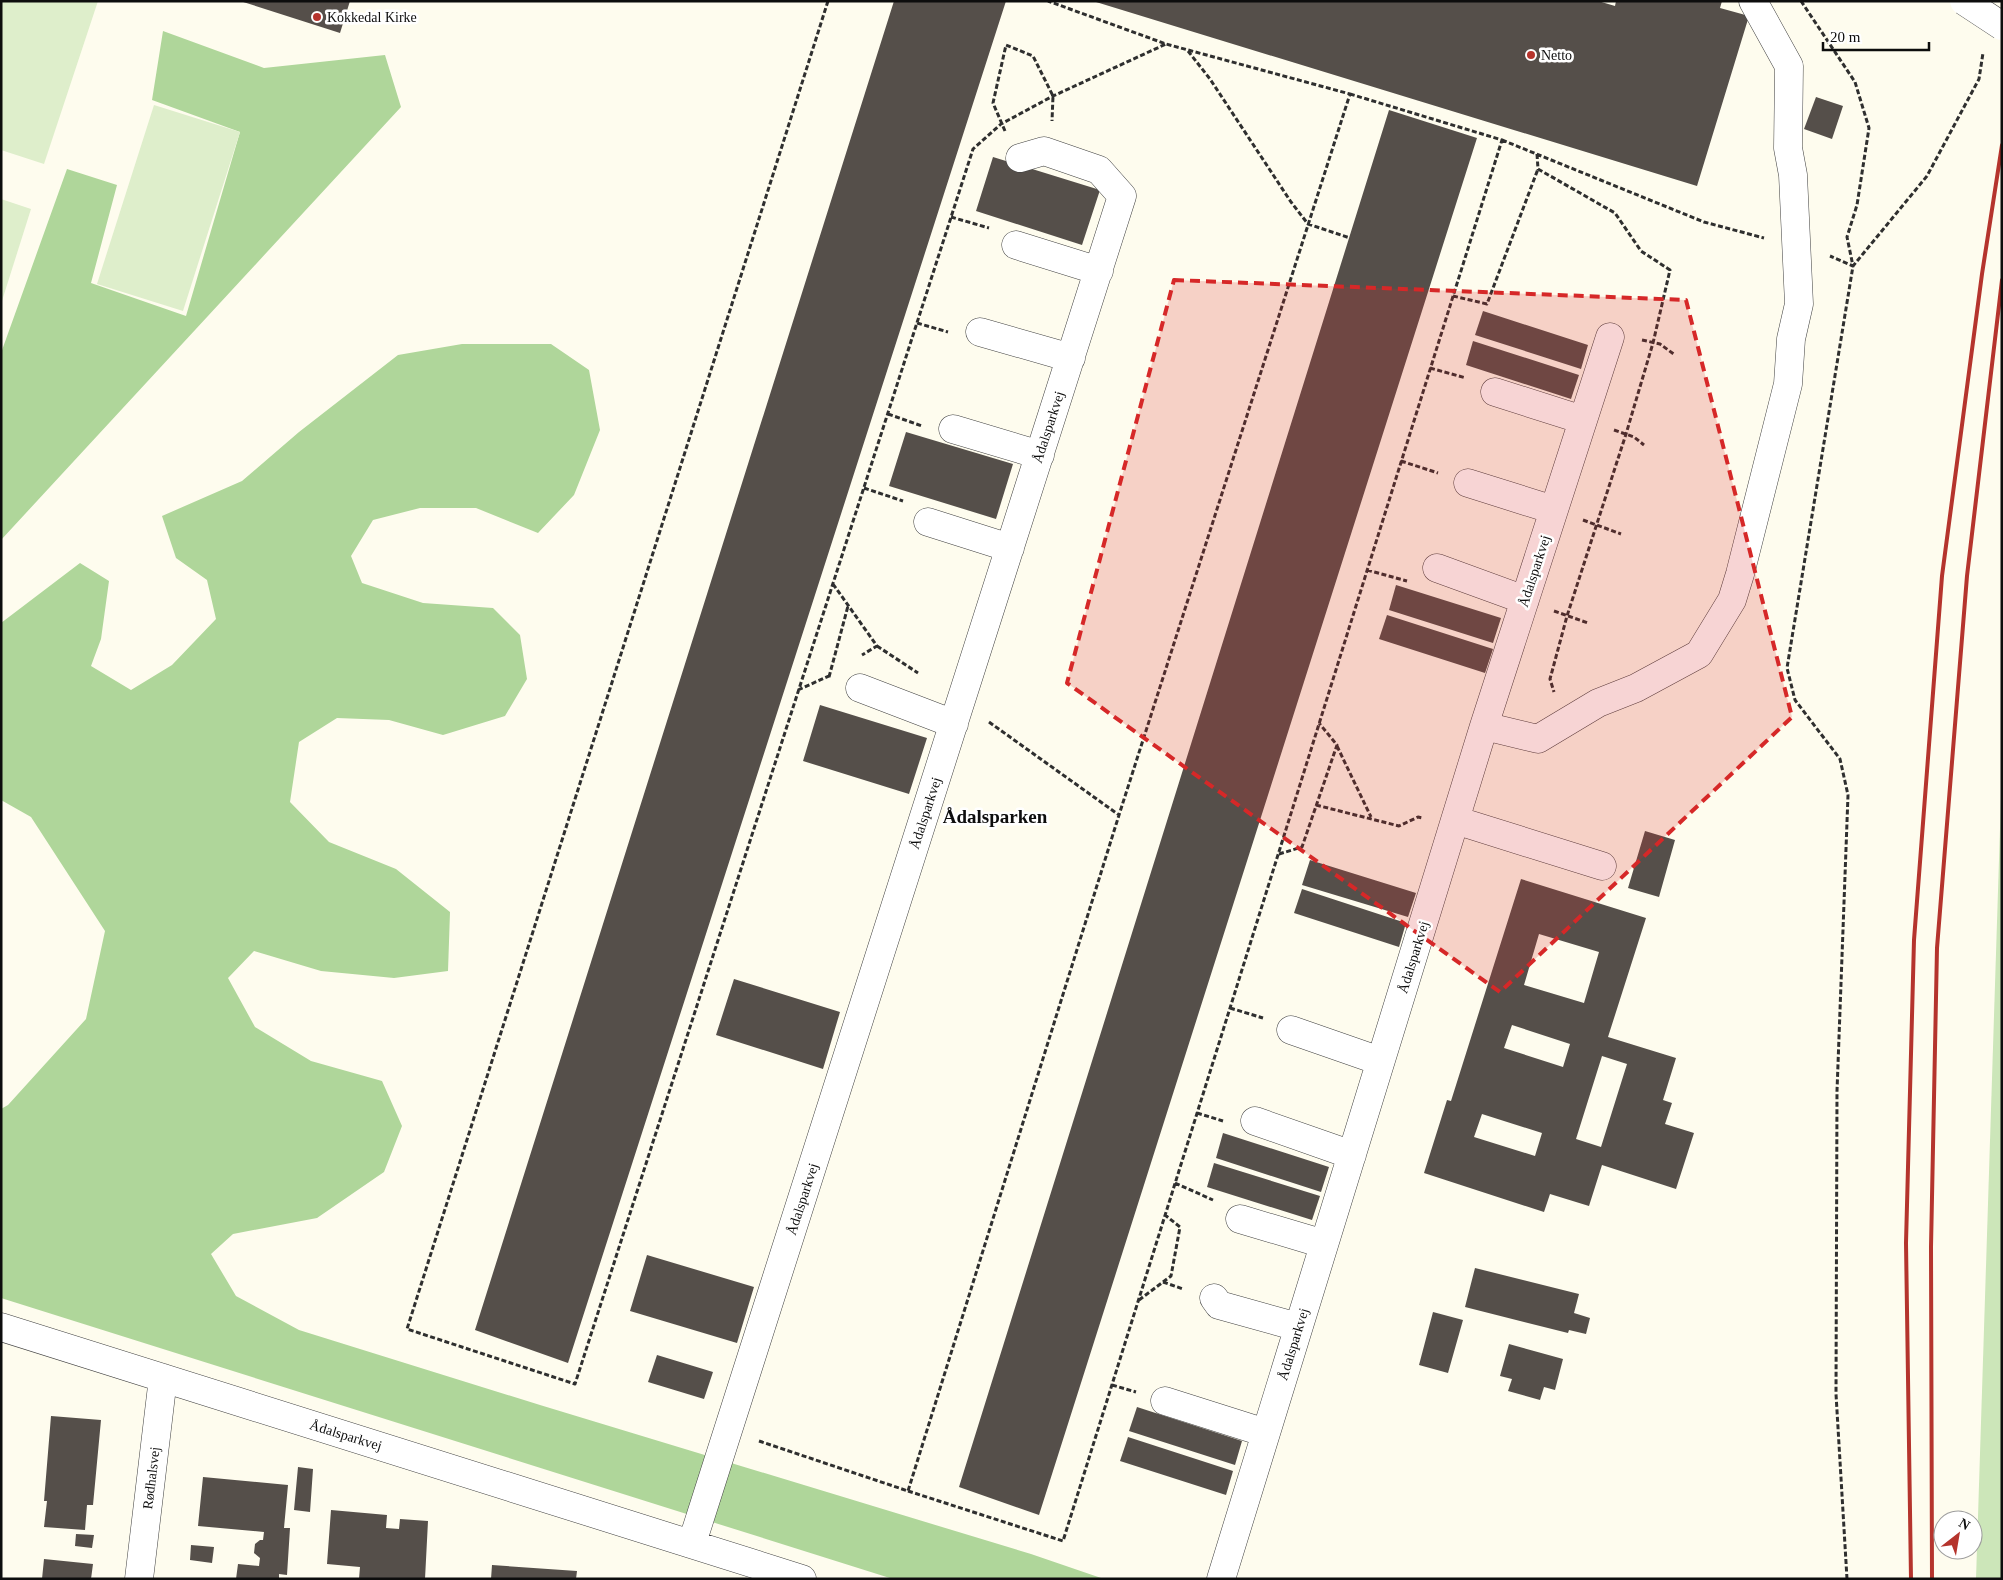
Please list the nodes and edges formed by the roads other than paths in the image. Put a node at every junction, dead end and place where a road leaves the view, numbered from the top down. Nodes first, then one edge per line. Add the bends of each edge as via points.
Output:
1 (1752, 1) edge
2 (1964, 1) edge
3 (2002, 26) edge
4 (1020, 158) road end
5 (1016, 245) road end
6 (1099, 271) junction
7 (980, 332) dead end
8 (1610, 337) dead end
9 (1071, 358) junction
10 (1495, 392) road end
11 (1583, 420) junction
12 (953, 429) dead end
13 (1040, 454) junction
14 (1468, 482) road end
15 (1554, 510) junction
16 (928, 522) road end
17 (1010, 548) junction
18 (1437, 568) road end
19 (1525, 600) junction
20 (860, 688) road end
21 (957, 713) junction
22 (1484, 726) junction
23 (1454, 824) junction
24 (1602, 866) dead end
25 (1291, 1030) dead end
26 (1380, 1061) junction
27 (1255, 1121) dead end
28 (1352, 1155) junction
29 (1240, 1219) road end
30 (1324, 1244) junction
31 (1214, 1298) dead end
32 (1, 1327) edge
33 (1298, 1327) junction
34 (163, 1378) junction
35 (1165, 1401) dead end
36 (1266, 1433) junction
37 (692, 1543) junction
38 (139, 1579) edge
39 (802, 1579) edge
40 (1221, 1579) edge

1 - 22 street via 1790,66 1788,148 1793,175 1799,304 1791,339 1788,384 1732,600 1700,654 1636,688 1598,703 1538,739
2 - 3 street, bridge
4 - 6 street, Ådalsparkvej via 1044,151 1099,170 1122,196
5 - 6 street
6 - 9 street, Ådalsparkvej
7 - 9 street
8 - 11 street, Ådalsparkvej
9 - 13 street, Ådalsparkvej
10 - 11 street
11 - 15 street, Ådalsparkvej
12 - 13 street
13 - 17 street, Ådalsparkvej
14 - 15 street
15 - 19 street, Ådalsparkvej
16 - 17 street
17 - 21 street, Ådalsparkvej
18 - 19 street
19 - 22 street, Ådalsparkvej
20 - 21 street
21 - 37 street, Ådalsparkvej
22 - 23 street, Ådalsparkvej
23 - 24 street
23 - 26 street, Ådalsparkvej
25 - 26 street
26 - 28 street, Ådalsparkvej
27 - 28 street
28 - 30 street, Ådalsparkvej
29 - 30 street
30 - 33 street, Ådalsparkvej
31 - 33 street via 1219,1305
32 - 34 street, Ådalsparkvej
33 - 36 street, Ådalsparkvej
34 - 37 street, Ådalsparkvej
34 - 38 street, Rødhalsvej
35 - 36 street
36 - 40 street, Ådalsparkvej
37 - 39 street, Ådalsparkvej

